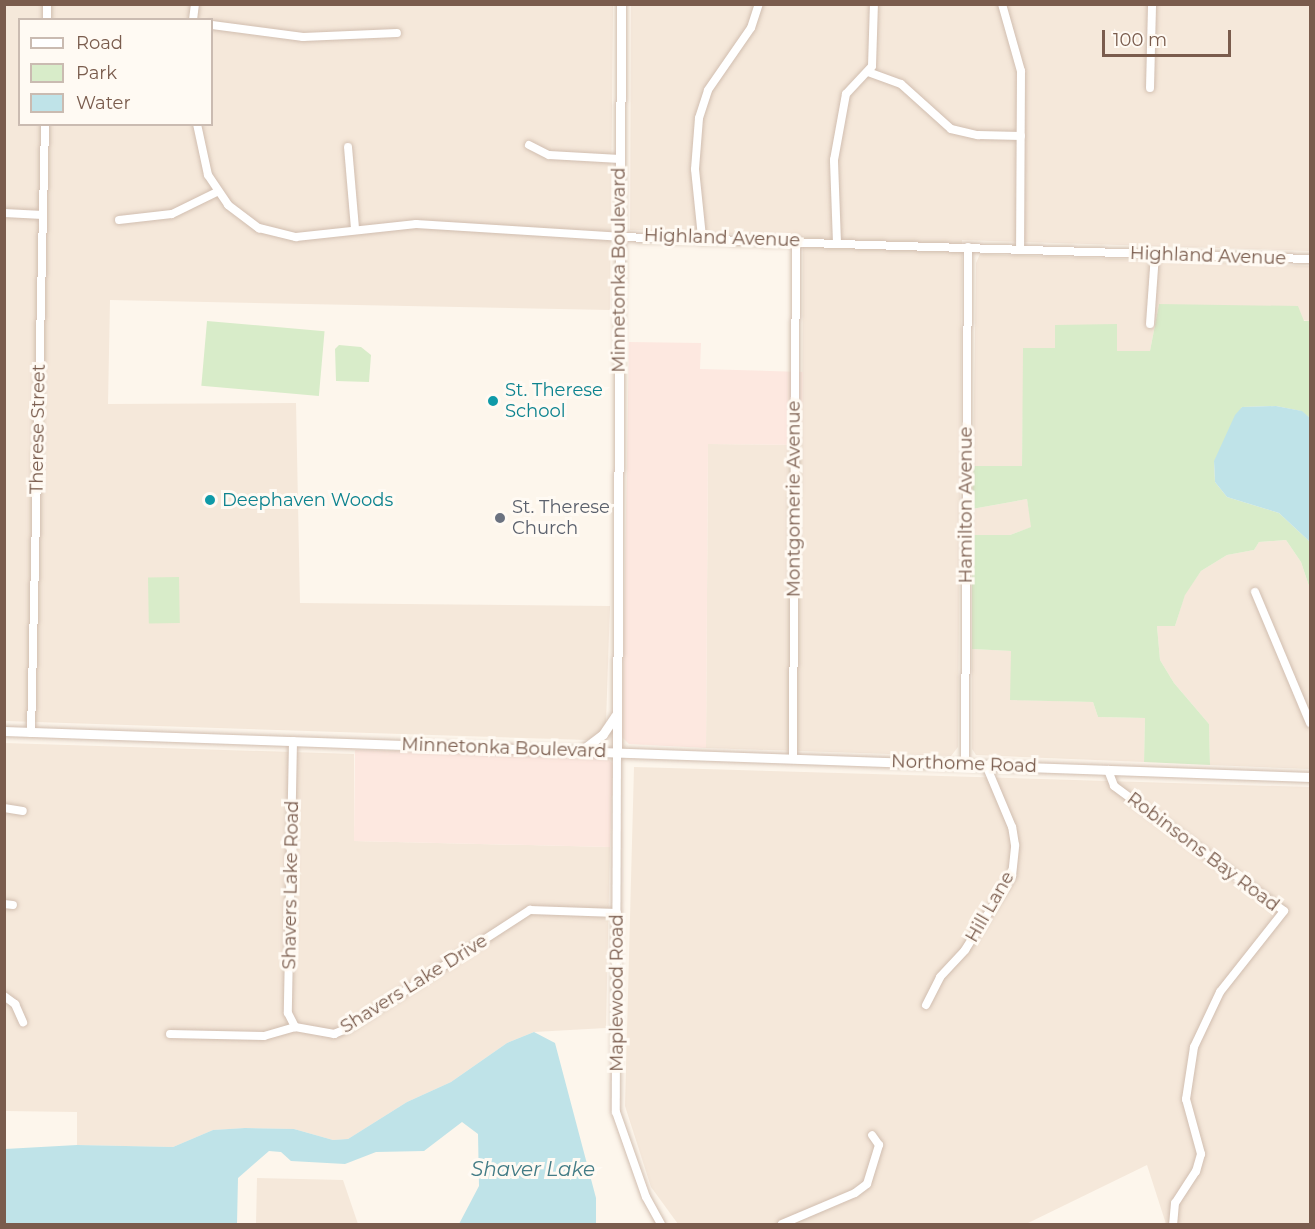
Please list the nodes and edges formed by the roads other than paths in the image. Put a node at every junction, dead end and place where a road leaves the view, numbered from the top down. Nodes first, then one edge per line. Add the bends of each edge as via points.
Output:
1 (621, 4) edge
2 (759, 4) edge
3 (874, 4) edge
4 (1002, 4) edge
5 (1152, 4) edge
6 (213, 24) edge
7 (397, 33) dead end
8 (868, 72) junction
9 (1150, 88) dead end
10 (45, 126) edge
11 (197, 126) edge
12 (1021, 136) junction
13 (529, 145) dead end
14 (348, 147) dead end
15 (620, 159) junction
16 (217, 192) junction
17 (4, 213) edge
18 (43, 215) junction
19 (119, 220) dead end
20 (355, 229) junction
21 (620, 237) junction
22 (702, 237) junction
23 (796, 240) junction
24 (837, 243) junction
25 (968, 247) junction
26 (1020, 248) junction
27 (1155, 255) junction
28 (1311, 259) edge
29 (1150, 324) dead end
30 (1255, 592) dead end
31 (615, 716) junction
32 (1311, 723) edge
33 (4, 731) edge
34 (31, 733) junction
35 (293, 741) junction
36 (582, 750) junction
37 (616, 752) junction
38 (793, 757) junction
39 (965, 764) junction
40 (986, 765) junction
41 (1108, 770) junction
42 (1311, 777) edge
43 (4, 808) edge
44 (24, 811) dead end
45 (4, 904) edge
46 (13, 905) dead end
47 (617, 913) junction
48 (4, 996) edge
49 (926, 1005) dead end
50 (23, 1022) dead end
51 (295, 1027) junction
52 (170, 1034) dead end
53 (872, 1135) dead end
54 (661, 1224) edge
55 (782, 1224) edge
56 (1173, 1224) edge

1 - 15 street, Minnetonka Boulevard
2 - 22 street via 751,28 708,90 699,118 695,169
3 - 8 street via 873,56
4 - 12 street via 1022,71
5 - 9 street
6 - 7 street via 303,37
8 - 12 street via 907,88 951,129 978,135
8 - 24 street via 852,87 844,102 834,160
10 - 18 street, Therese Street
11 - 16 street via 202,159
12 - 26 street
13 - 15 street via 549,155
14 - 20 street
15 - 21 street, Minnetonka Boulevard
16 - 19 street via 172,213
16 - 20 street, Highland Avenue via 243,218 278,234 314,237
17 - 18 street
18 - 34 street, Therese Street
20 - 21 street, Highland Avenue via 417,224
21 - 22 street, Highland Avenue
21 - 31 street, Minnetonka Boulevard
22 - 23 street, Highland Avenue
23 - 24 street, Highland Avenue
23 - 38 street, Montgomerie Avenue
24 - 25 street, Highland Avenue
25 - 26 street, Highland Avenue
25 - 39 street, Hamilton Avenue
26 - 27 street, Highland Avenue
27 - 28 street, Highland Avenue
27 - 29 street
30 - 32 street
31 - 36 street via 603,734
31 - 37 street, Minnetonka Boulevard
33 - 34 street, Minnetonka Boulevard
34 - 35 street, Minnetonka Boulevard
35 - 36 street, Minnetonka Boulevard
35 - 51 street, Shavers Lake Road via 288,1012
36 - 37 street, Minnetonka Boulevard
37 - 38 street, Northome Road
37 - 47 street, Maplewood Road
38 - 39 street, Northome Road
39 - 40 street, Northome Road
40 - 41 street, Northome Road
40 - 49 street, Hill Lane via 1012,827 1012,876 965,950 940,977
41 - 42 street, Northome Road
41 - 56 street, Robinsons Bay Road via 1114,786 1284,911 1220,992 1194,1047 1186,1099 1201,1154 1196,1172 1175,1203
43 - 44 street
45 - 46 street
47 - 51 street, Shavers Lake Drive via 530,910 341,1032 326,1034
47 - 54 street, Maplewood Road via 616,1112 646,1197
48 - 50 street via 15,1004
51 - 52 street, Shavers Lake Drive via 264,1036
53 - 55 street via 879,1145 867,1184 855,1193

